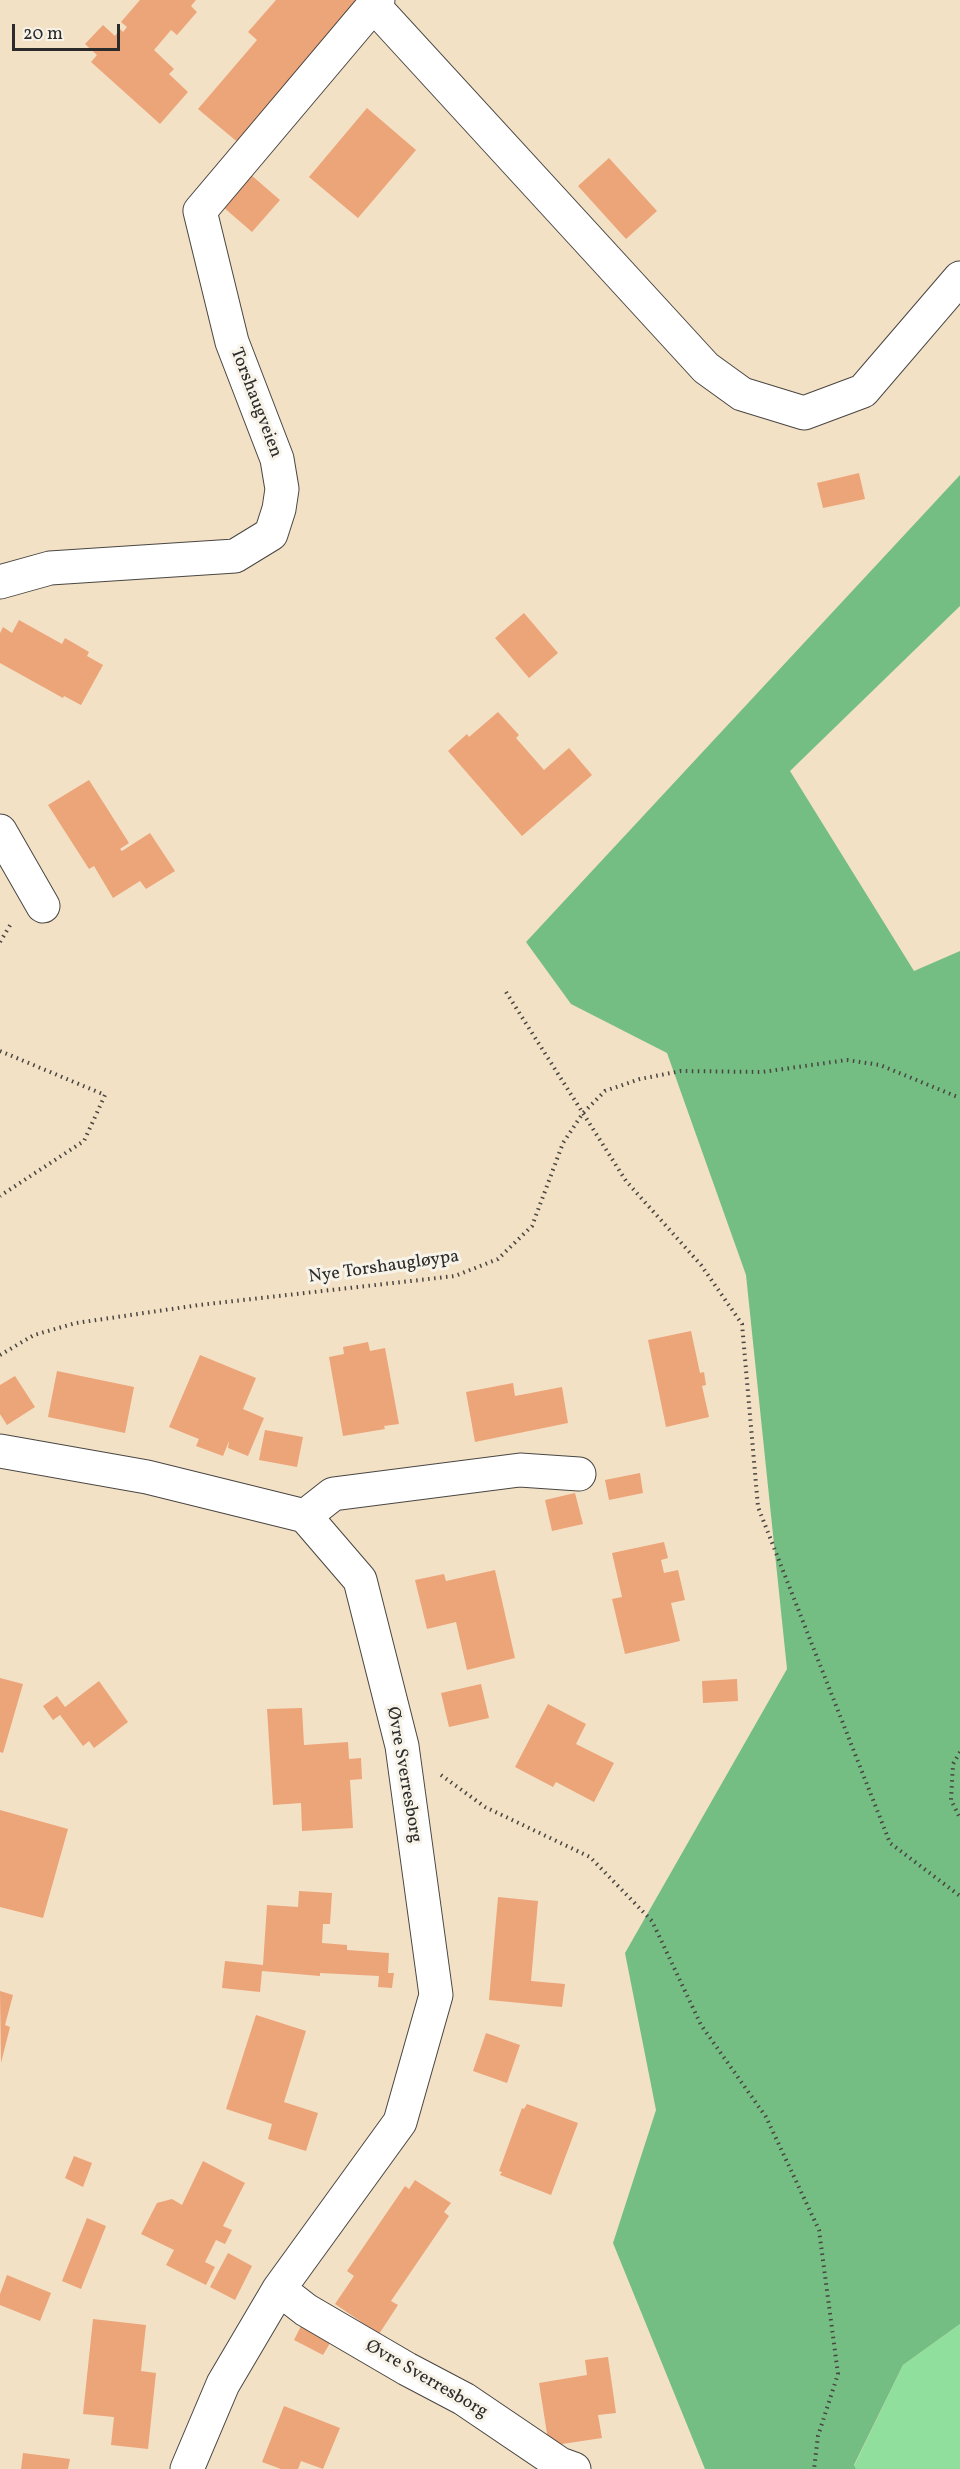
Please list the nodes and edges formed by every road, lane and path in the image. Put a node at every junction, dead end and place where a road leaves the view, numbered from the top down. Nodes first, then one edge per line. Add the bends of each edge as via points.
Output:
1 (376, 3) edge
2 (960, 278) edge
3 (0, 582) edge
4 (0, 831) edge
5 (43, 906) dead end
6 (506, 992) dead end
7 (0, 1051) edge
8 (960, 1098) edge
9 (583, 1113) junction
10 (0, 1196) edge
11 (0, 1355) edge
12 (0, 1451) edge
13 (579, 1473) dead end
14 (305, 1516) junction
15 (402, 1746) junction
16 (960, 1752) edge
17 (960, 1818) edge
18 (960, 1896) edge
19 (279, 2289) junction
20 (187, 2469) edge
21 (574, 2469) edge
22 (814, 2469) edge

1 - 2 street via 706,368 742,394 804,413 863,391
1 - 3 street, Torshaugveien via 200,211 232,342 277,459 282,489 272,534 235,556 50,568
4 - 5 street
6 - 9 path
7 - 10 path via 105,1095 84,1141
8 - 9 path, Nye Torshaugløypa via 880,1065 847,1060 762,1072 681,1071 639,1079 604,1091
9 - 11 path, Nye Torshaugløypa via 563,1143 532,1226 498,1259 455,1276 76,1323 34,1335
9 - 18 path via 626,1181 701,1265 742,1324 758,1508 890,1843
12 - 14 street via 147,1477
13 - 14 street via 520,1470 333,1494
14 - 15 street, Øvre Sverresborg via 360,1580
15 - 19 street, Øvre Sverresborg via 436,1995 400,2122
15 - 22 path via 485,1807 590,1857 598,1865 652,1921 701,2025 766,2117 819,2230 838,2374 818,2436
16 - 17 path via 953,1764 951,1800
19 - 20 street, Øvre Sverresborg via 223,2384
19 - 21 street, Øvre Sverresborg via 306,2310 464,2399 560,2464

